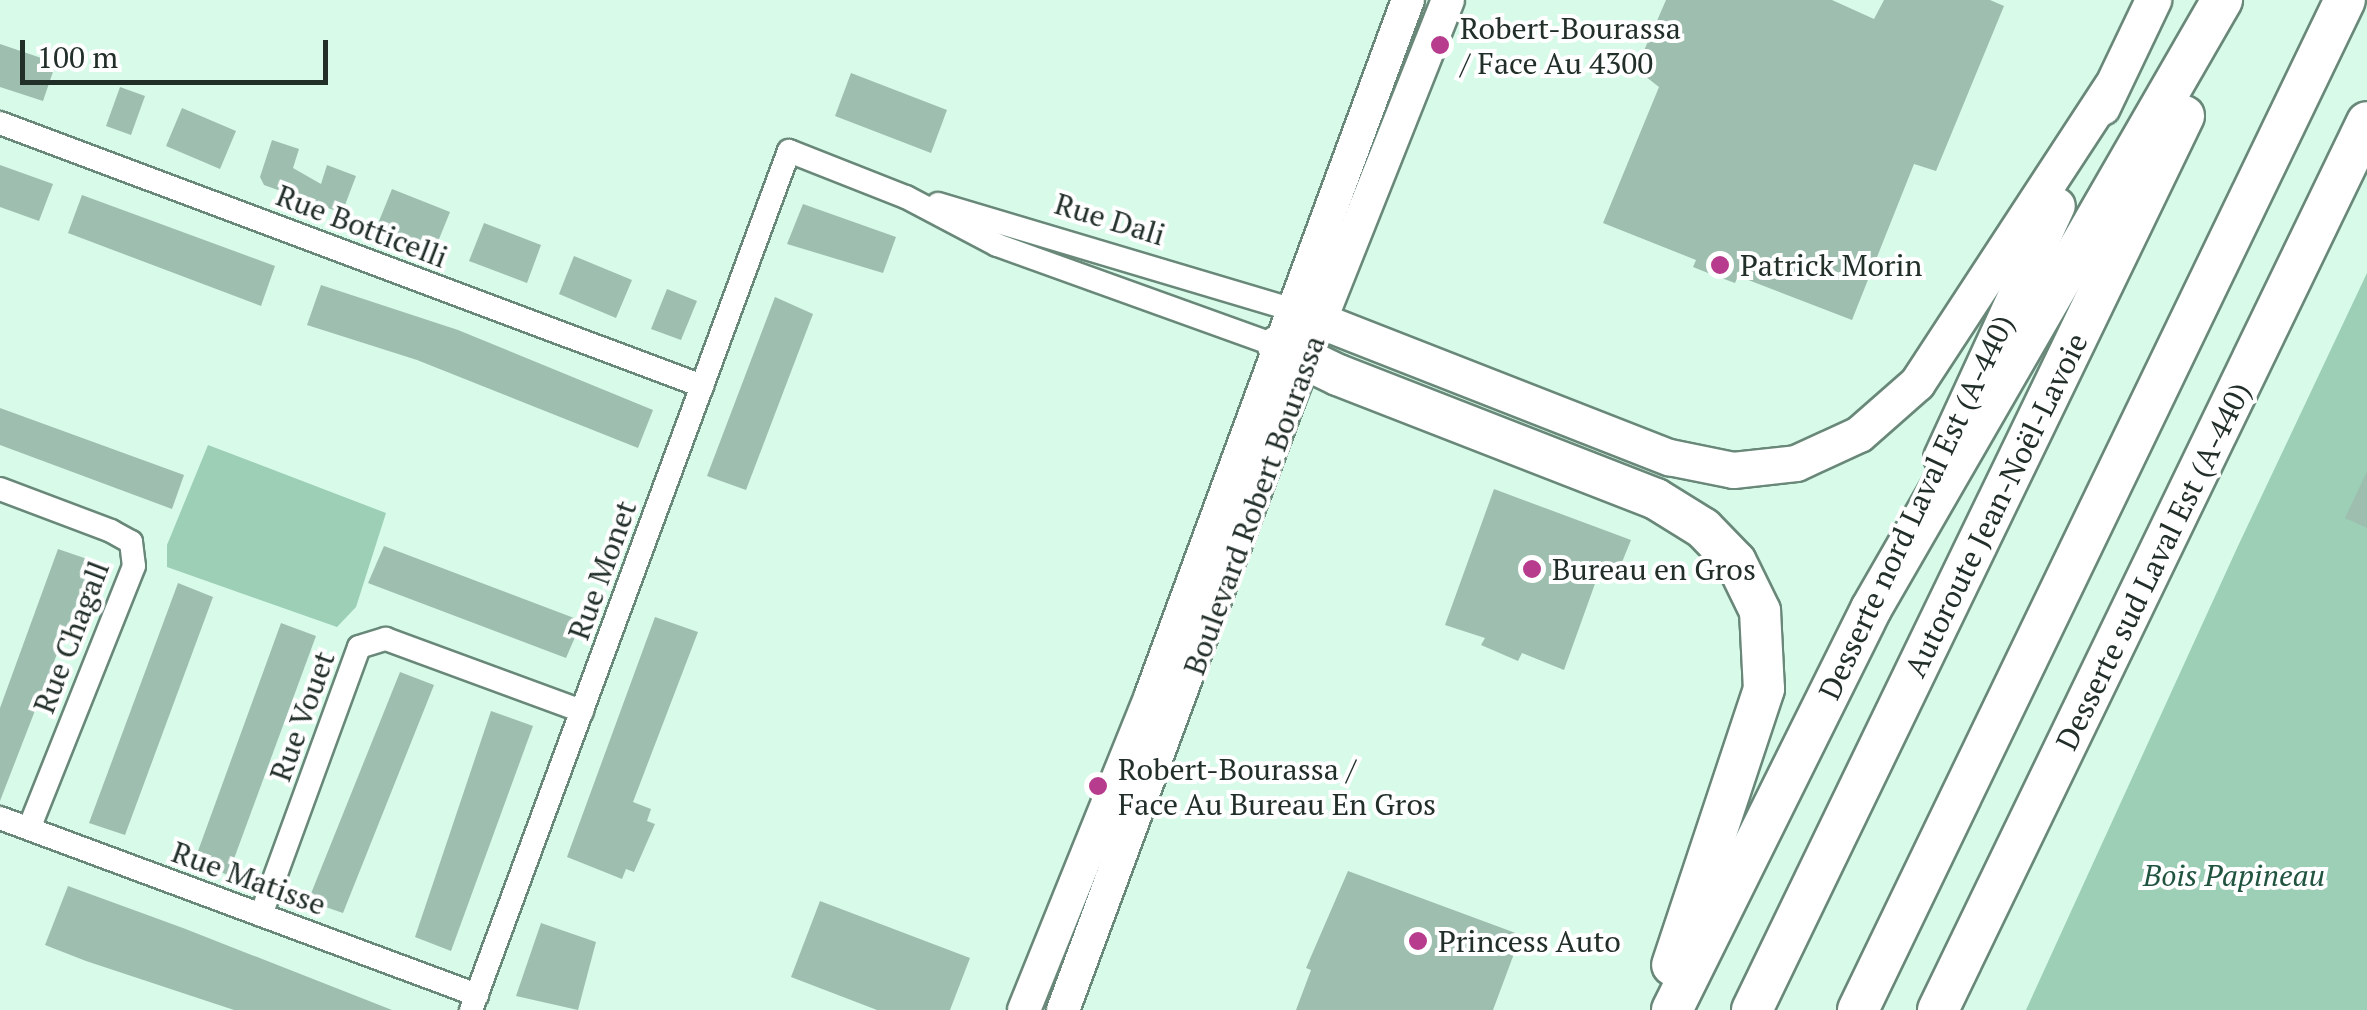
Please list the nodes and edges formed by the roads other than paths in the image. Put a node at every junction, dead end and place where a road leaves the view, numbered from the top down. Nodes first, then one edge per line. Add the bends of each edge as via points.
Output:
1 (1408, 0) edge
2 (1448, 0) edge
3 (2153, 0) edge
4 (2222, 0) edge
5 (2240, 0) edge
6 (2345, 0) edge
7 (2111, 87) junction
8 (2367, 122) edge
9 (0, 123) edge
10 (789, 151) joint
11 (906, 197) junction
12 (1299, 335) junction
13 (702, 386) junction
14 (0, 489) edge
15 (1871, 609) junction
16 (582, 711) junction
17 (0, 818) edge
18 (28, 828) junction
19 (261, 915) junction
20 (474, 1002) edge
21 (1024, 1010) edge
22 (1063, 1010) edge
23 (1658, 1010) edge
24 (1672, 1010) edge
25 (1752, 1010) edge
26 (1858, 1010) edge
27 (1938, 1010) edge

1 - 12 street, Boulevard Robert Bourassa
2 - 12 street, Boulevard Robert Bourassa
3 - 7 main road, Desserte nord Laval Est (A-440)
4 - 15 highway
5 - 25 highway, Autoroute Jean-Noël-Lavoie
6 - 26 highway
7 - 12 main road via 1916,383 1859,434 1796,464 1749,470 1685,462
7 - 15 main road, Desserte nord Laval Est (A-440)
8 - 27 highway, Desserte sud Laval Est (A-440)
9 - 13 street, Rue Botticelli
10 - 11 street, Rue Dali
10 - 13 street, Rue Monet
11 - 12 street, Rue Dali via 1005,219
11 - 12 street, Rue Dali via 997,245
12 - 21 street, Boulevard Robert Bourassa
12 - 22 street, Boulevard Robert Bourassa
12 - 23 highway via 1656,499 1714,537 1744,575 1764,630 1764,689
13 - 16 street, Rue Monet
14 - 18 street, Rue Chagall via 112,531 131,542 134,566
15 - 24 highway, Desserte nord Laval Est (A-440)
16 - 19 street, Rue Vouet via 386,638 359,648
16 - 20 street, Rue Monet
17 - 18 street, Rue Matisse
18 - 19 street, Rue Matisse
19 - 20 street, Rue Matisse

